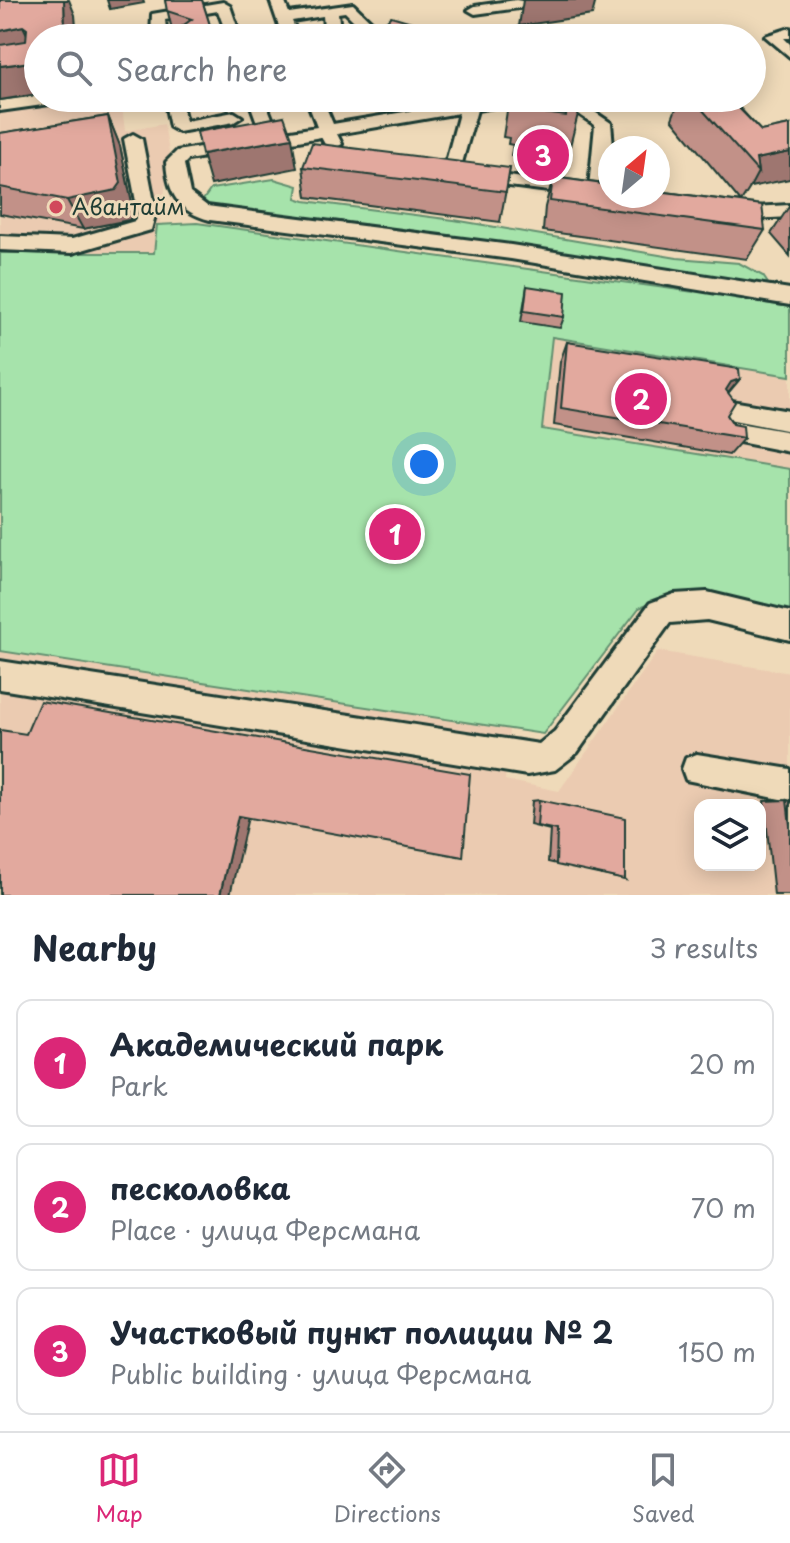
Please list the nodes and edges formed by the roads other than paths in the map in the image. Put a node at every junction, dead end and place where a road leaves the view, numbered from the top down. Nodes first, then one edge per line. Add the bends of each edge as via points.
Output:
1 (277, 0) edge
2 (523, 0) edge
3 (160, 8) edge
4 (330, 10) junction
5 (475, 10) dead end
6 (283, 18) junction
7 (232, 24) edge
8 (285, 24) edge
9 (332, 24) edge
10 (366, 24) edge
11 (790, 33) edge
12 (773, 36) junction
13 (766, 37) edge
14 (790, 52) edge
15 (24, 103) edge
16 (0, 106) edge
17 (175, 112) edge
18 (261, 112) edge
19 (323, 112) edge
20 (441, 112) edge
21 (467, 112) edge
22 (585, 112) edge
23 (234, 117) dead end
24 (179, 127) junction
25 (327, 132) junction
26 (604, 136) edge
27 (133, 139) dead end
28 (272, 139) junction
29 (183, 155) junction
30 (348, 157) edge
31 (598, 194) edge
32 (707, 210) edge
33 (790, 211) edge
34 (0, 243) edge
35 (790, 297) edge
36 (790, 421) edge
37 (790, 442) edge
38 (790, 626) edge
39 (0, 675) edge
40 (697, 769) dead end
41 (790, 785) edge

1 - 6 street
2 - 5 street via 526,3
3 - 7 street via 223,6
4 - 6 street
4 - 9 street
4 - 10 street via 348,7
6 - 8 street
11 - 12 street
12 - 13 street
12 - 14 street
15 - 16 street
17 - 24 street
18 - 28 street
19 - 25 street
20 - 25 street
21 - 31 street via 444,172
22 - 26 street via 603,123
23 - 24 street
24 - 29 street
25 - 28 street
25 - 30 street via 331,143
27 - 34 street via 147,212 144,225 72,246
28 - 29 street
29 - 35 street via 175,162 181,198 210,214 511,252
32 - 33 street via 758,215
36 - 37 street via 727,421
38 - 39 street via 691,604 673,606 660,613 566,742 535,760
40 - 41 street

